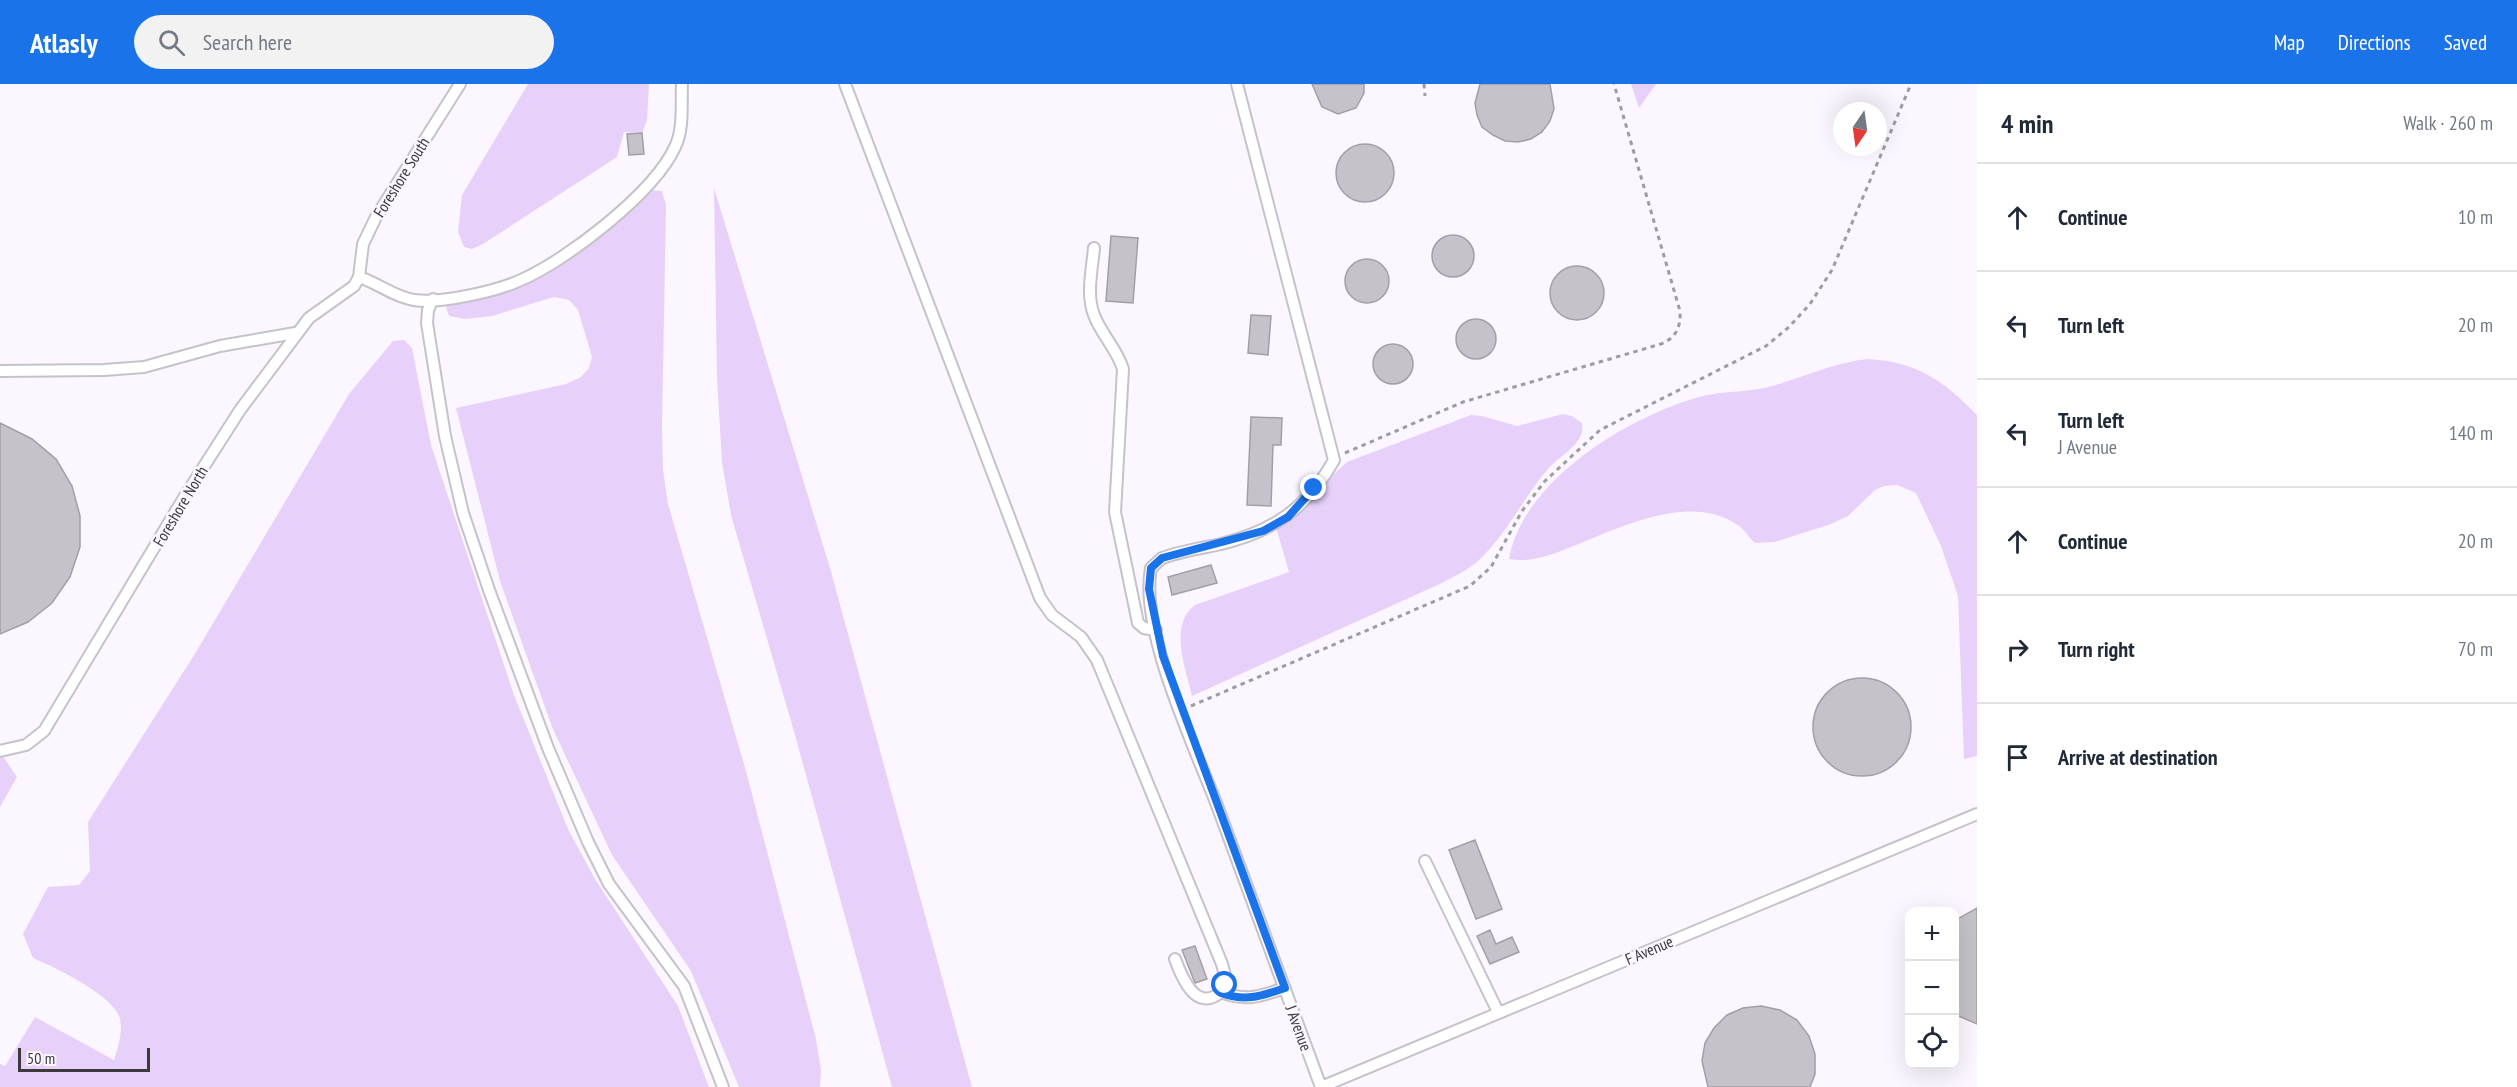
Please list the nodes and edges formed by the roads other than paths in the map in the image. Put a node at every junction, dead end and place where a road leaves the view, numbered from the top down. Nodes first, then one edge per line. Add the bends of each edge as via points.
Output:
1 (460, 84) edge
2 (682, 84) edge
3 (844, 84) edge
4 (1237, 84) edge
5 (1094, 248) dead end
6 (359, 277) junction
7 (433, 299) junction
8 (295, 333) junction
9 (0, 371) edge
10 (1156, 630) junction
11 (0, 751) edge
12 (1977, 814) edge
13 (1425, 861) dead end
14 (1175, 959) dead end
15 (1285, 988) junction
16 (1221, 993) junction
17 (1498, 1012) junction
18 (723, 1087) edge
19 (1321, 1087) edge

1 - 6 lane, Foreshore South via 372,224 361,254
2 - 7 lane via 675,148 654,178 625,207 565,254 522,280 477,293
3 - 16 lane via 1040,598 1052,615 1081,637 1097,660 1222,964 1226,979
4 - 10 lane, J Avenue via 1334,460 1299,507 1276,524 1251,536 1173,554 1155,562 1149,589
5 - 10 lane via 1090,303 1123,369 1115,512 1138,623
6 - 7 lane via 414,300
6 - 8 lane, Foreshore North via 354,286 319,309
7 - 18 lane via 427,323 445,436 464,513 493,601 548,748 595,857 632,917 678,977
8 - 9 lane via 220,346 144,366
8 - 11 lane, Foreshore North via 184,496 44,731 26,745
10 - 15 lane, J Avenue via 1181,710
12 - 17 lane, F Avenue
13 - 17 lane
14 - 16 lane via 1186,985 1197,996 1212,998
15 - 16 lane via 1253,999
15 - 19 lane, J Avenue
17 - 19 lane, F Avenue

